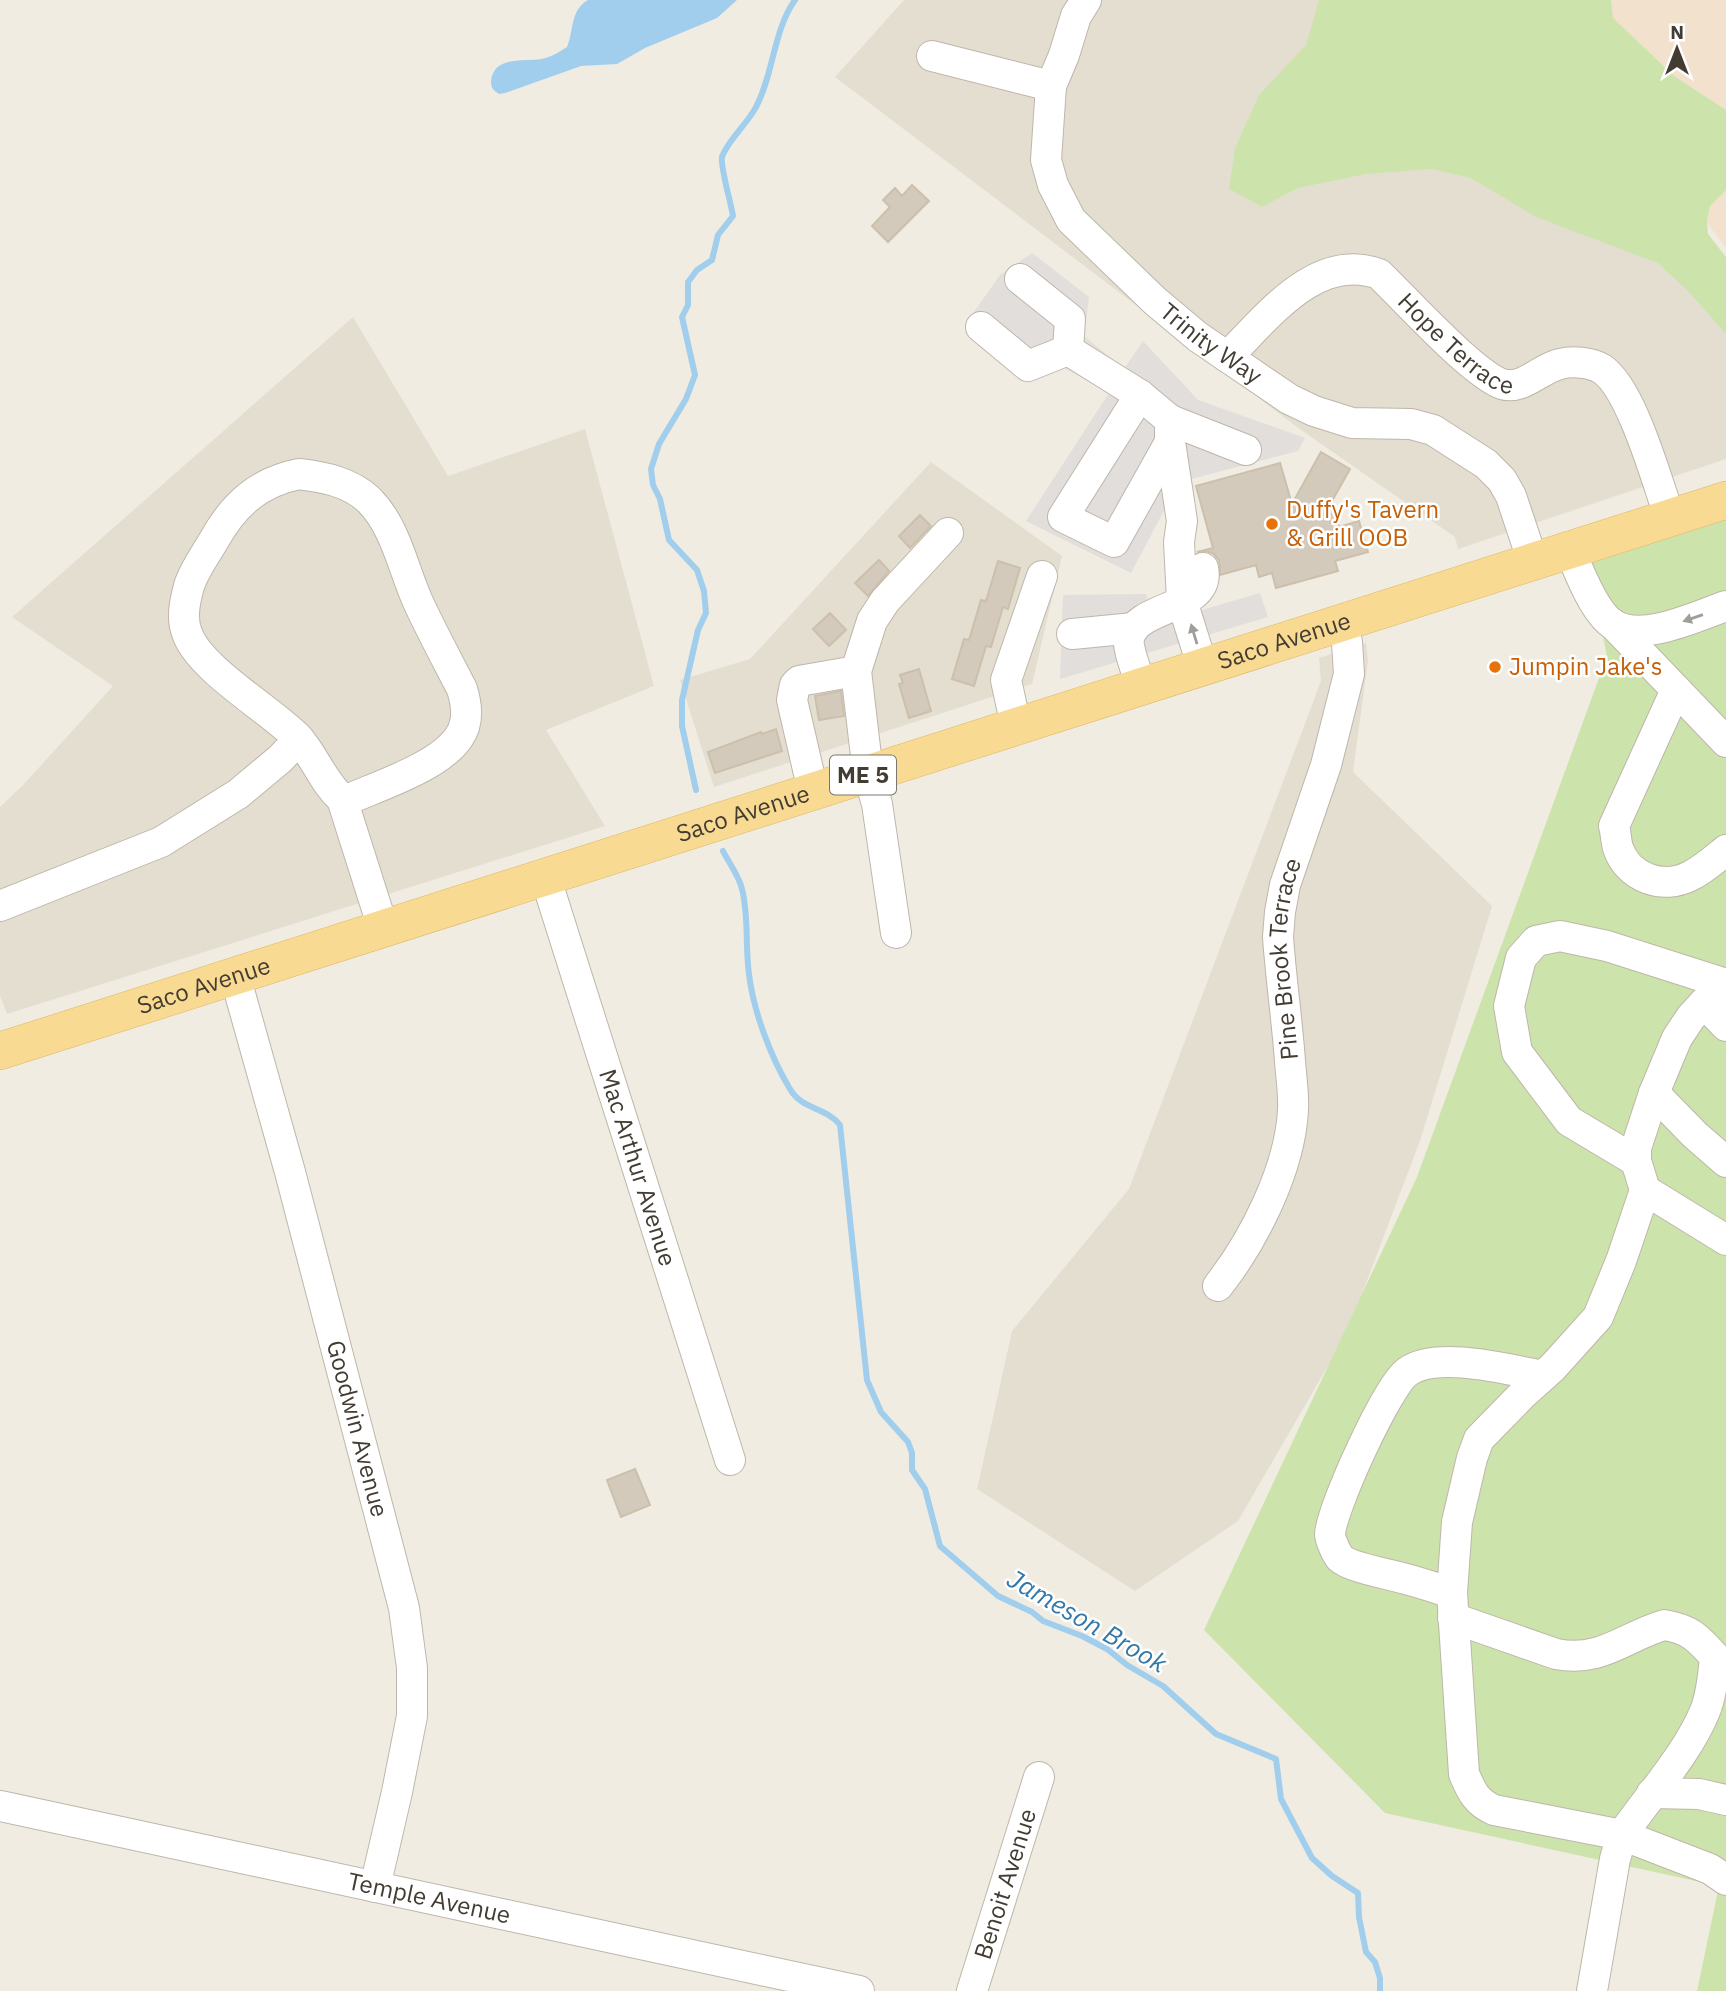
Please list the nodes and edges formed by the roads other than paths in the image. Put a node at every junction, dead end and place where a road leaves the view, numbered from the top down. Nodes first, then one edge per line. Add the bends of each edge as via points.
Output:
1 (1086, 0) edge
2 (932, 57) dead end
3 (1051, 86) junction
4 (1020, 279) dead end
5 (981, 327) dead end
6 (1068, 350) junction
7 (1227, 357) junction
8 (1140, 395) junction
9 (1170, 431) junction
10 (1246, 450) dead end
11 (1726, 500) edge
12 (1670, 518) junction
13 (1182, 521) junction
14 (947, 533) dead end
15 (1570, 550) junction
16 (1533, 562) junction
17 (1042, 576) dead end
18 (1182, 601) junction
19 (1726, 607) edge
20 (1341, 622) junction
21 (1613, 624) junction
22 (1072, 634) dead end
23 (1131, 634) junction
24 (1203, 668) junction
25 (856, 671) junction
26 (1141, 686) junction
27 (1676, 690) junction
28 (1016, 726) junction
29 (299, 739) junction
30 (1726, 742) edge
31 (868, 773) junction
32 (813, 790) junction
33 (342, 799) junction
34 (1726, 850) edge
35 (545, 876) junction
36 (0, 906) edge
37 (383, 928) junction
38 (896, 933) dead end
39 (235, 976) junction
40 (1718, 991) edge
41 (1726, 1026) edge
42 (0, 1051) edge
43 (1654, 1093) junction
44 (1636, 1161) junction
45 (1726, 1162) edge
46 (1645, 1190) junction
47 (1726, 1240) edge
48 (1218, 1286) dead end
49 (1543, 1376) junction
50 (730, 1460) dead end
51 (1452, 1605) junction
52 (1721, 1653) edge
53 (1716, 1712) edge
54 (1039, 1777) dead end
55 (1651, 1793) junction
56 (1726, 1800) edge
57 (0, 1806) edge
58 (1622, 1835) junction
59 (1726, 1880) edge
60 (374, 1887) junction
61 (736, 1978) edge
62 (859, 1991) edge
63 (972, 1991) edge
64 (1592, 1991) edge

1 - 3 street, Trinity Way
2 - 3 street
3 - 7 street, Trinity Way via 1046,160 1071,220 1155,301
4 - 6 street via 1070,319
5 - 6 street via 1028,366
6 - 8 street
7 - 12 street, Hope Terrace via 1308,282 1341,269 1379,274 1500,384 1518,384 1564,363 1580,362 1601,369 1626,401
7 - 16 street, Trinity Way via 1314,411 1352,423 1411,424 1433,430 1486,464 1511,496
8 - 9 street
8 - 9 street via 1063,517 1114,542
9 - 10 street
9 - 13 street
11 - 12 main road, Saco Avenue / ME 5
12 - 15 main road, Saco Avenue / ME 5
13 - 18 street
13 - 18 street via 1193,537 1205,577 1201,588
14 - 25 street via 885,601 872,621
15 - 16 main road, Saco Avenue / ME 5
15 - 21 street via 1588,592
16 - 20 main road, Saco Avenue / ME 5
17 - 28 street via 1006,680
18 - 23 street via 1143,620
24 -> 18 street
19 -> 21 street via 1660,629 1634,631
20 - 24 main road, Saco Avenue / ME 5
20 - 48 street, Pine Brook Terrace via 1349,674 1280,912 1279,951 1294,1108 1289,1141 1257,1223
21 - 27 street
22 - 23 street
23 - 26 street
24 - 26 main road, Saco Avenue / ME 5
25 - 31 street
25 - 32 street via 799,681 792,692
26 - 28 main road, Saco Avenue / ME 5
27 - 30 street
27 - 34 street via 1614,826 1618,850 1634,872 1652,882 1689,877
28 - 31 main road, Saco Avenue / ME 5
29 - 33 street
29 - 33 street via 208,663 187,635 183,616 190,584 224,522 262,487 299,474 350,486 369,500 383,519 466,704 460,736 444,754 374,789
29 - 36 street via 238,794 161,842
31 - 32 main road, Saco Avenue / ME 5
31 - 38 street via 877,804
32 - 35 main road, Saco Avenue / ME 5
33 - 37 street
35 - 37 main road, Saco Avenue / ME 5
35 - 50 street, Mac Arthur Avenue
37 - 39 main road, Saco Avenue / ME 5
39 - 42 main road, Saco Avenue / ME 5
39 - 60 street, Goodwin Avenue via 404,1608 412,1668 412,1716
40 - 41 street
40 - 43 street via 1677,1038
40 - 44 street via 1607,946 1560,936 1536,941 1521,958 1509,1006 1517,1052 1569,1121
43 - 44 street
43 - 45 street
44 - 46 street
46 - 47 street
46 - 49 street via 1598,1317
49 - 51 street via 1479,1439 1457,1522
49 - 51 street via 1454,1363 1424,1364 1407,1372 1383,1408 1336,1508 1330,1537 1340,1558
51 - 52 street via 1556,1654 1572,1657 1586,1657 1664,1625 1695,1634
51 - 58 street via 1464,1774 1474,1796 1494,1810
52 - 53 street via 1713,1681
53 - 55 street
54 - 63 street, Benoit Avenue
55 - 56 street
55 - 58 street
57 - 60 street, Temple Avenue
58 - 59 street via 1710,1869
58 - 64 street
60 - 61 street, Temple Avenue
61 - 62 street, Temple Avenue

